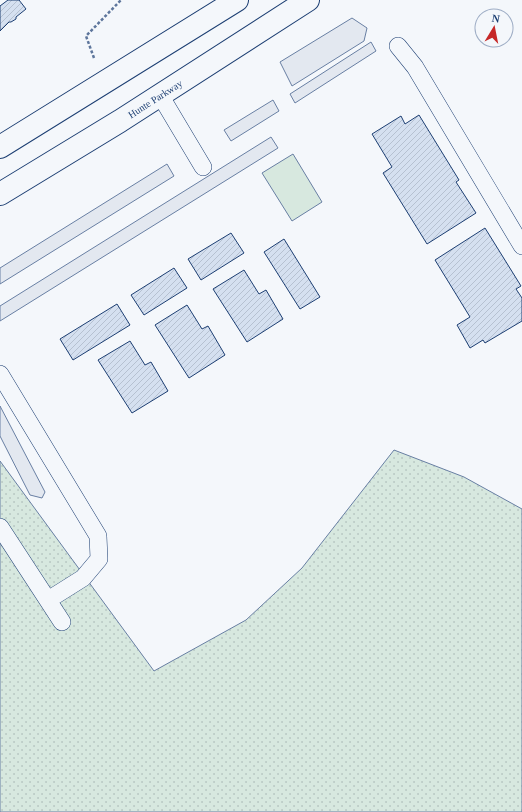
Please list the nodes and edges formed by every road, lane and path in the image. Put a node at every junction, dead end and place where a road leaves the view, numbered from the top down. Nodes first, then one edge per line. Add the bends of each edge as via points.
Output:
1 (121, 0) edge
2 (237, 0) edge
3 (308, 0) edge
4 (398, 46) dead end
5 (94, 58) dead end
6 (160, 95) junction
7 (0, 147) edge
8 (203, 166) dead end
9 (0, 194) edge
10 (522, 246) edge
11 (0, 374) edge
12 (0, 527) edge
13 (48, 600) junction
14 (62, 622) dead end

1 - 5 path via 86,36
2 - 7 main road
3 - 6 main road, Hunte Parkway
4 - 10 street via 415,67
6 - 8 street
6 - 9 main road, Hunte Parkway
11 - 13 street via 98,536 99,559 83,578
12 - 13 street
13 - 14 street

